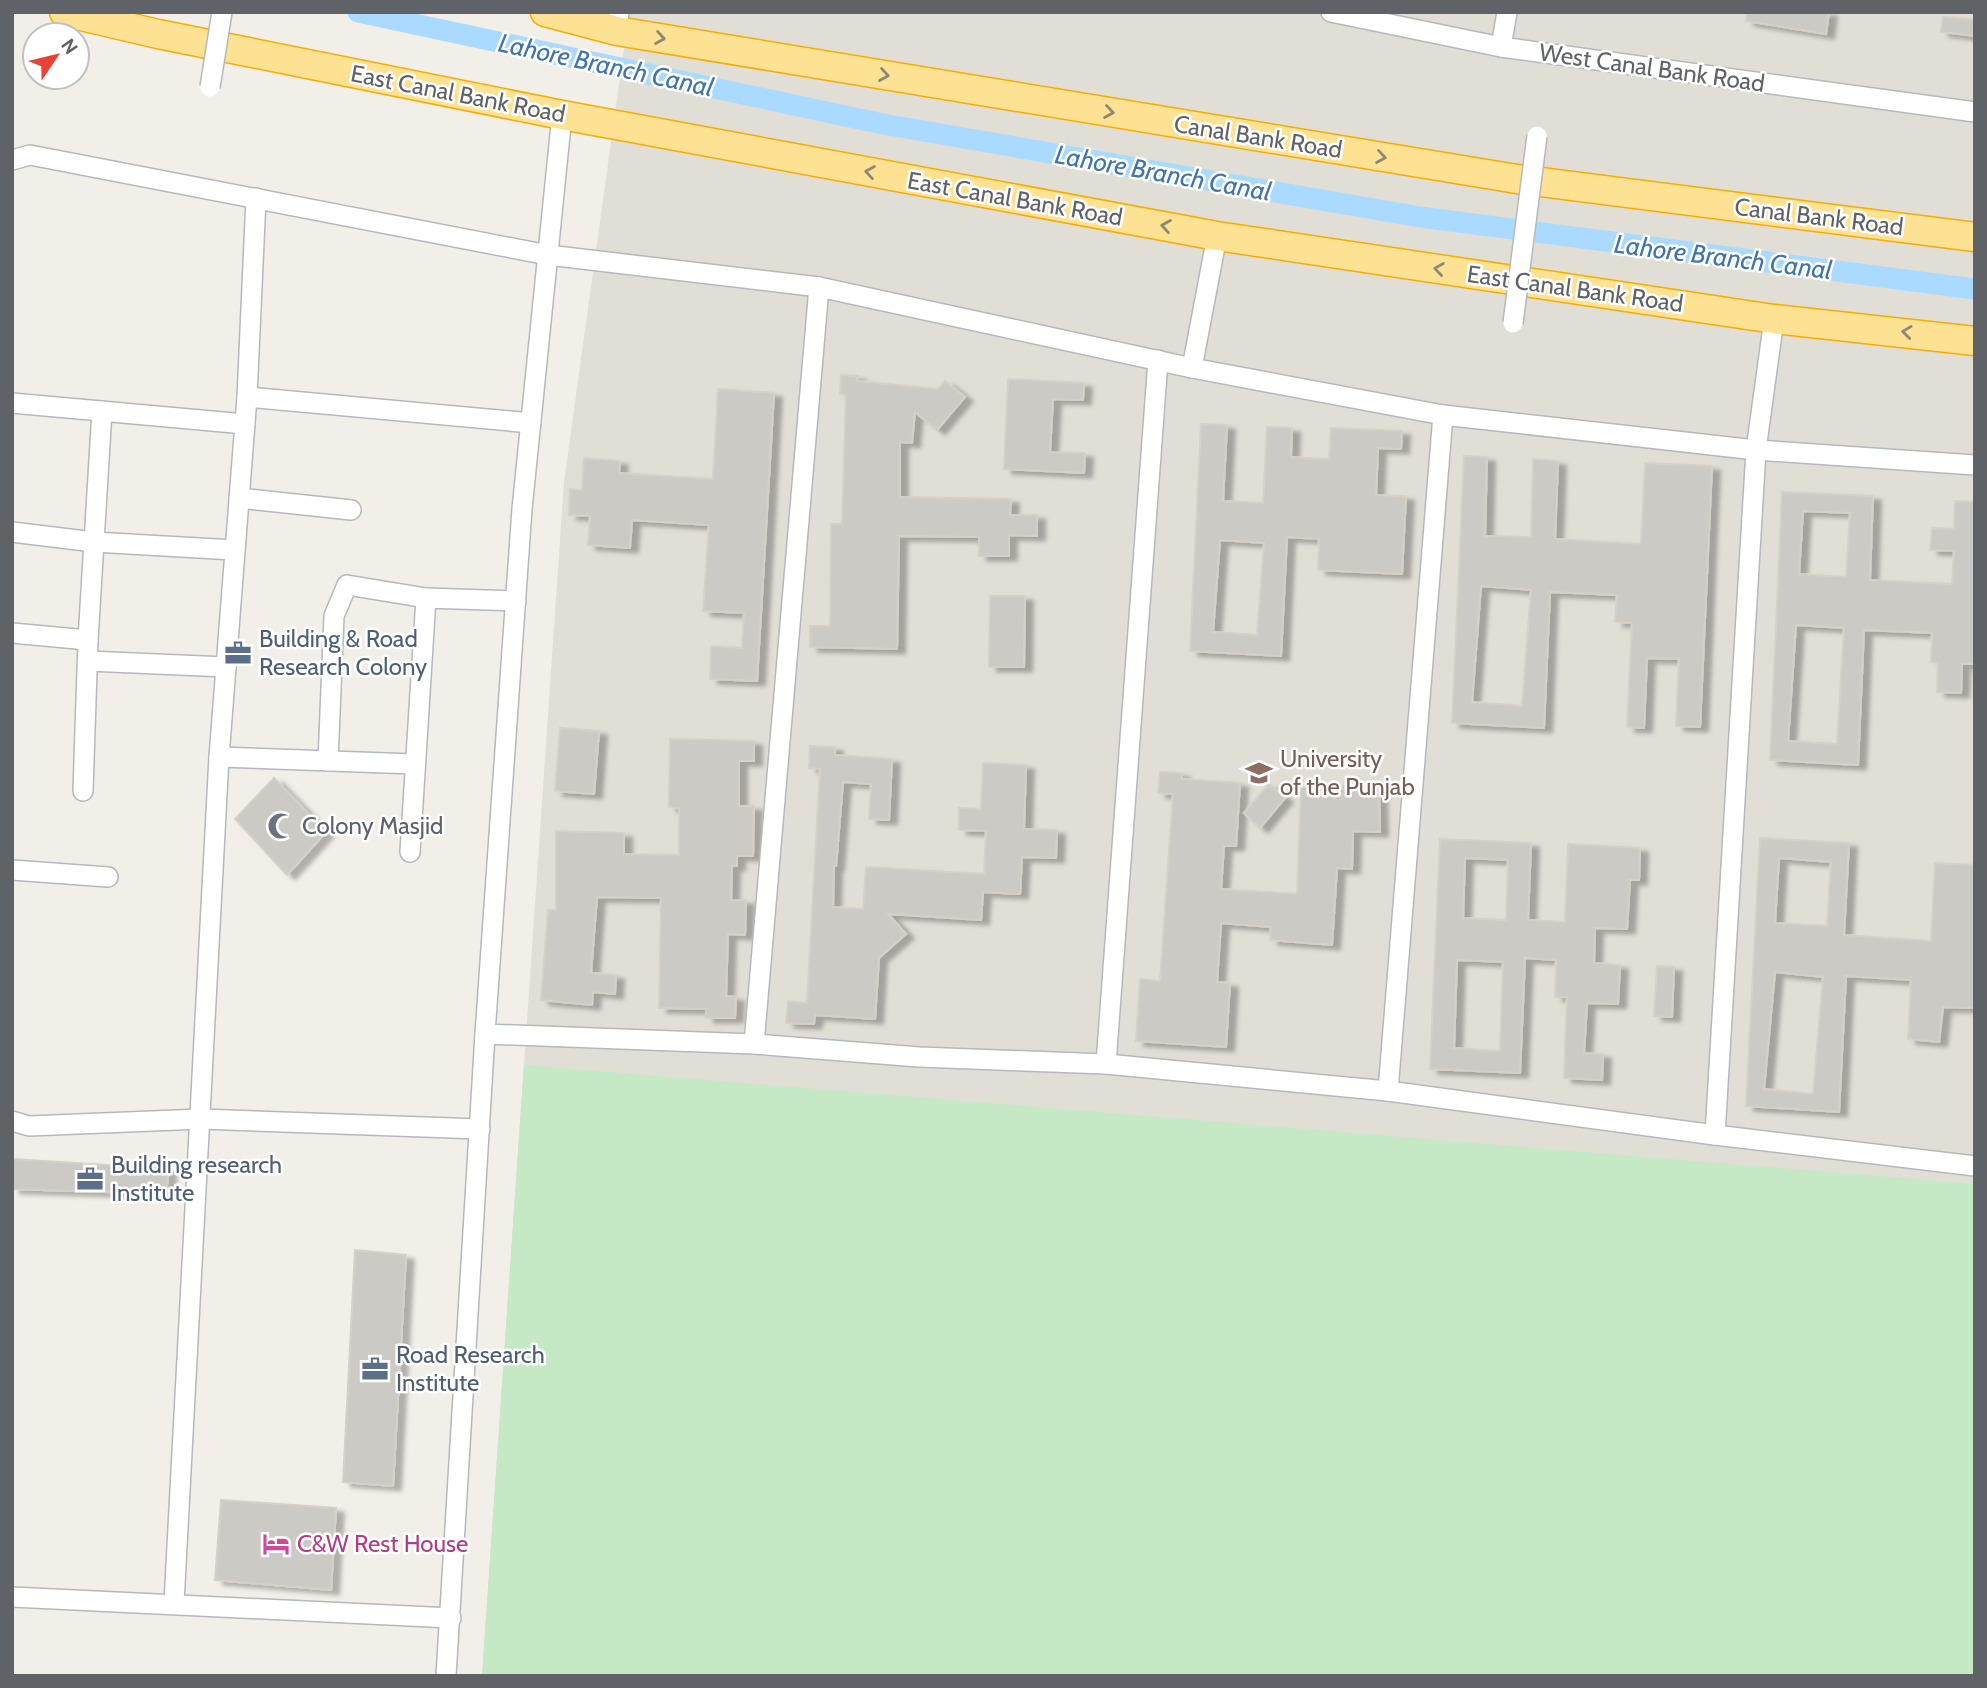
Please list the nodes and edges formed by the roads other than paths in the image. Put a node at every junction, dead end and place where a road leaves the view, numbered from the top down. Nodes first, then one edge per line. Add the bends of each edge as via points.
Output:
1 (64, 12) edge
2 (222, 12) edge
3 (545, 12) edge
4 (1332, 12) edge
5 (1507, 12) edge
6 (618, 21) edge
7 (1501, 47) junction
8 (211, 87) dead end
9 (1975, 112) edge
10 (562, 115) junction
11 (1537, 136) dead end
12 (12, 160) edge
13 (256, 198) junction
14 (1217, 236) junction
15 (1975, 237) edge
16 (548, 255) junction
17 (819, 287) junction
18 (1774, 319) junction
19 (1513, 323) dead end
20 (1975, 341) edge
21 (1158, 360) junction
22 (1192, 368) junction
23 (247, 397) junction
24 (12, 403) edge
25 (103, 411) junction
26 (1443, 415) junction
27 (531, 423) junction
28 (245, 424) junction
29 (1756, 450) junction
30 (1975, 465) edge
31 (239, 498) junction
32 (351, 510) dead end
33 (12, 532) edge
34 (94, 542) junction
35 (234, 550) junction
36 (426, 598) junction
37 (516, 601) junction
38 (12, 634) edge
39 (88, 640) junction
40 (88, 661) junction
41 (226, 667) junction
42 (219, 757) junction
43 (328, 761) junction
44 (415, 764) junction
45 (83, 791) dead end
46 (410, 852) dead end
47 (12, 870) edge
48 (108, 877) dead end
49 (485, 1034) junction
50 (754, 1044) junction
51 (1106, 1065) junction
52 (1388, 1091) junction
53 (201, 1119) junction
54 (12, 1121) edge
55 (480, 1129) junction
56 (1715, 1135) junction
57 (1975, 1166) edge
58 (12, 1597) edge
59 (174, 1603) junction
60 (451, 1618) junction
61 (446, 1676) edge

1 - 10 highway, East Canal Bank Road
2 - 8 street, bridge
3 - 6 highway, Canal Bank Road
4 - 7 street, West Canal Bank Road
5 - 7 street
6 -> 15 highway, Canal Bank Road via 1517,179
7 - 9 street, West Canal Bank Road
14 -> 10 highway, East Canal Bank Road
10 - 16 street
11 - 19 street, bridge
12 - 13 street via 30,155
13 - 16 street
13 - 23 street
18 -> 14 highway, East Canal Bank Road
14 - 22 street
16 - 17 street
16 - 27 street
17 - 21 street
17 - 50 street
20 -> 18 highway, East Canal Bank Road
18 - 29 street
21 - 22 street
21 - 51 street
22 - 26 street
23 - 27 street
23 - 28 street
24 - 25 street
25 - 28 street
25 - 34 street
26 - 29 street
26 - 52 street
27 - 37 street
28 - 31 street
29 - 30 street
29 - 56 street
31 - 32 street
31 - 35 street
33 - 34 street
34 - 35 street
34 - 39 street
35 - 41 street
36 - 37 street
36 - 43 street via 347,585 334,616
36 - 44 street
37 - 49 street
38 - 39 street
39 - 40 street
40 - 41 street
40 - 45 street
41 - 42 street
42 - 43 street
42 - 53 street
43 - 44 street
44 - 46 street
47 - 48 street
49 - 50 street
49 - 55 street
50 - 51 street
51 - 52 street
52 - 56 street
53 - 54 street via 29,1126
53 - 55 street
53 - 59 street
55 - 60 street
56 - 57 street
58 - 59 street
59 - 60 street
60 - 61 street

